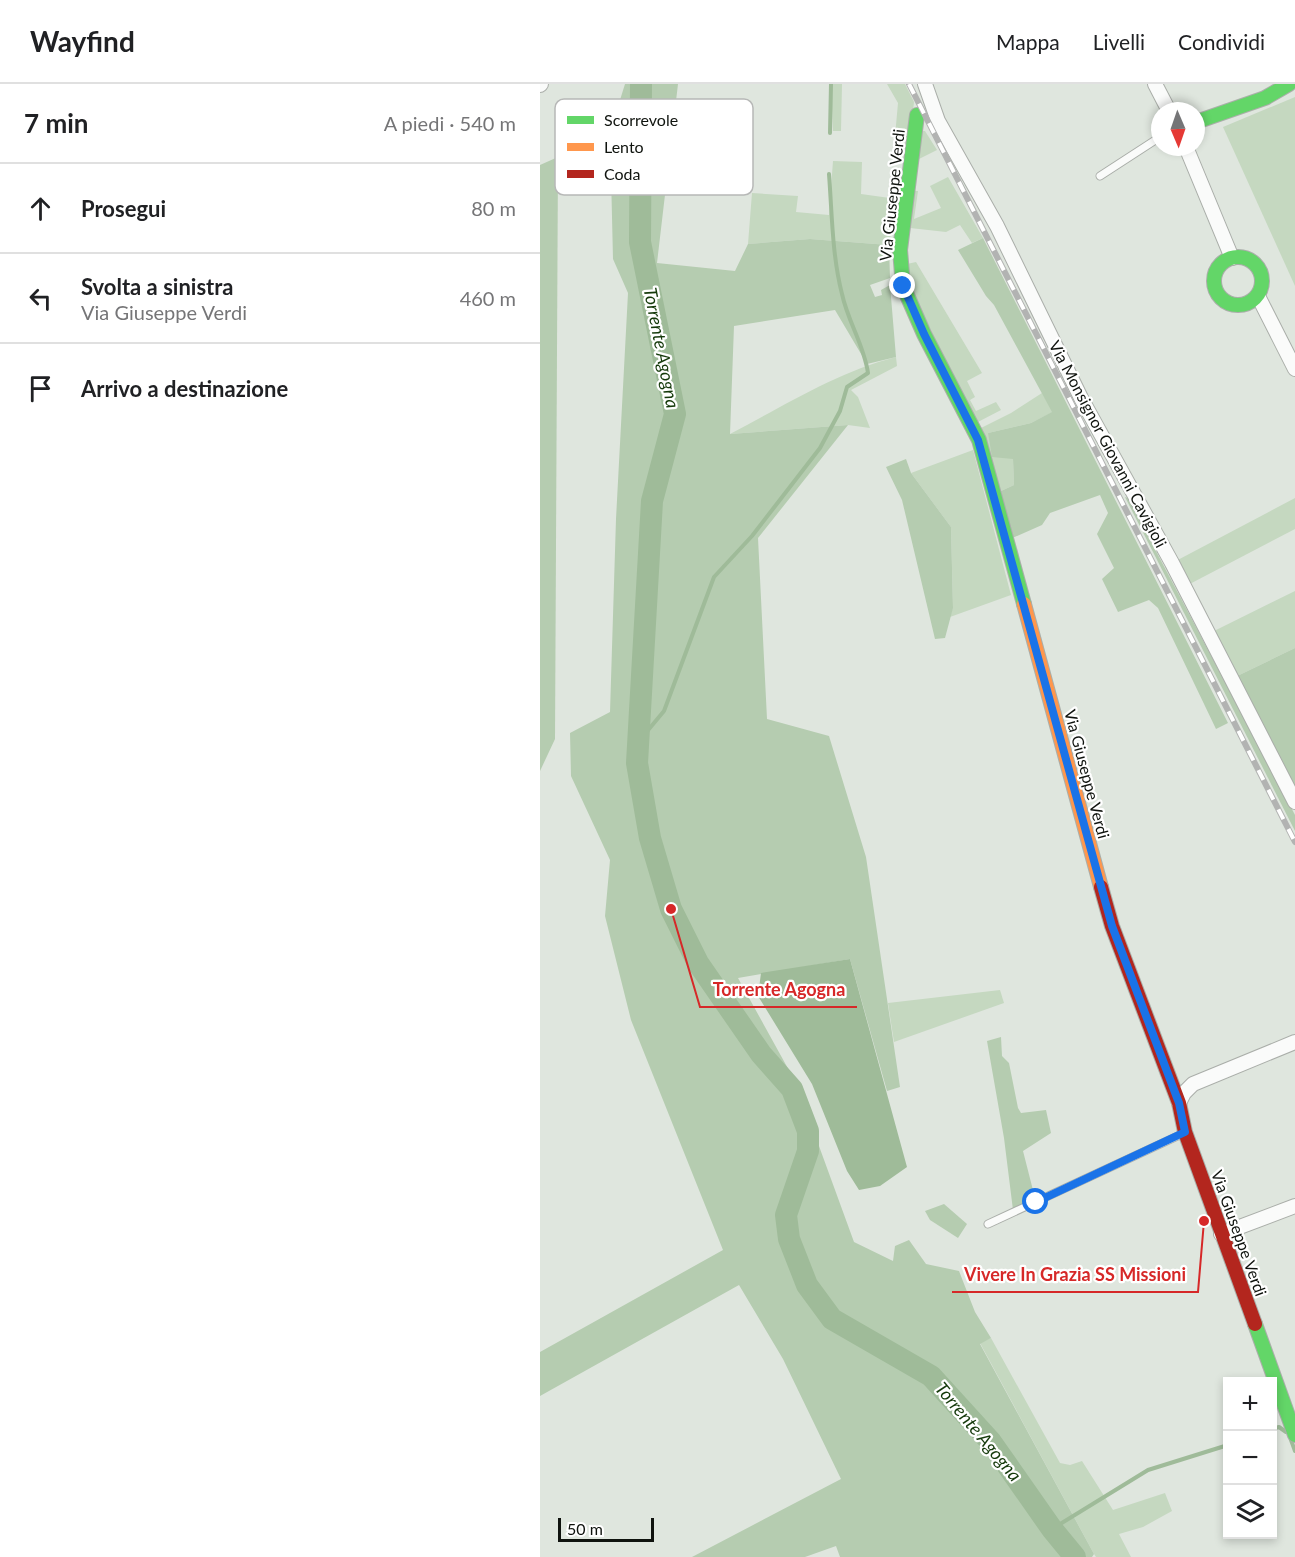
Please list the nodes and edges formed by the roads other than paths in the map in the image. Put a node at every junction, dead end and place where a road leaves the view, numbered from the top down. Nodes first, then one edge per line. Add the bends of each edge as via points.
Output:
1 (925, 84) edge
2 (1155, 84) edge
3 (1289, 84) edge
4 (1164, 102) edge
5 (917, 115) dead end
6 (1205, 119) edge
7 (1151, 143) edge
8 (1190, 156) edge
9 (1100, 176) dead end
10 (1232, 258) junction
11 (1258, 296) junction
12 (1295, 369) edge
13 (1295, 802) edge
14 (1295, 1042) edge
15 (1179, 1103) junction
16 (1185, 1132) junction
17 (1295, 1206) edge
18 (988, 1224) dead end
19 (1221, 1234) junction
20 (1295, 1434) edge

1 - 13 street, Via Monsignor Giovanni Cavigioli via 938,121 997,226 1081,398
2 - 4 street
3 - 6 street via 1265,98
5 - 15 street, Via Giuseppe Verdi via 901,240 903,286 978,440 1112,926
7 - 9 lane
8 - 10 street
10 - 11 street via 1242,258 1258,268 1262,287
10 - 11 street via 1224,262 1214,277 1218,295 1233,305 1251,302
11 - 12 street
14 - 15 street via 1193,1084
15 - 16 street, Via Giuseppe Verdi
16 - 18 lane
16 - 19 street, Via Giuseppe Verdi
17 - 19 street
19 - 20 street, Via Giuseppe Verdi

